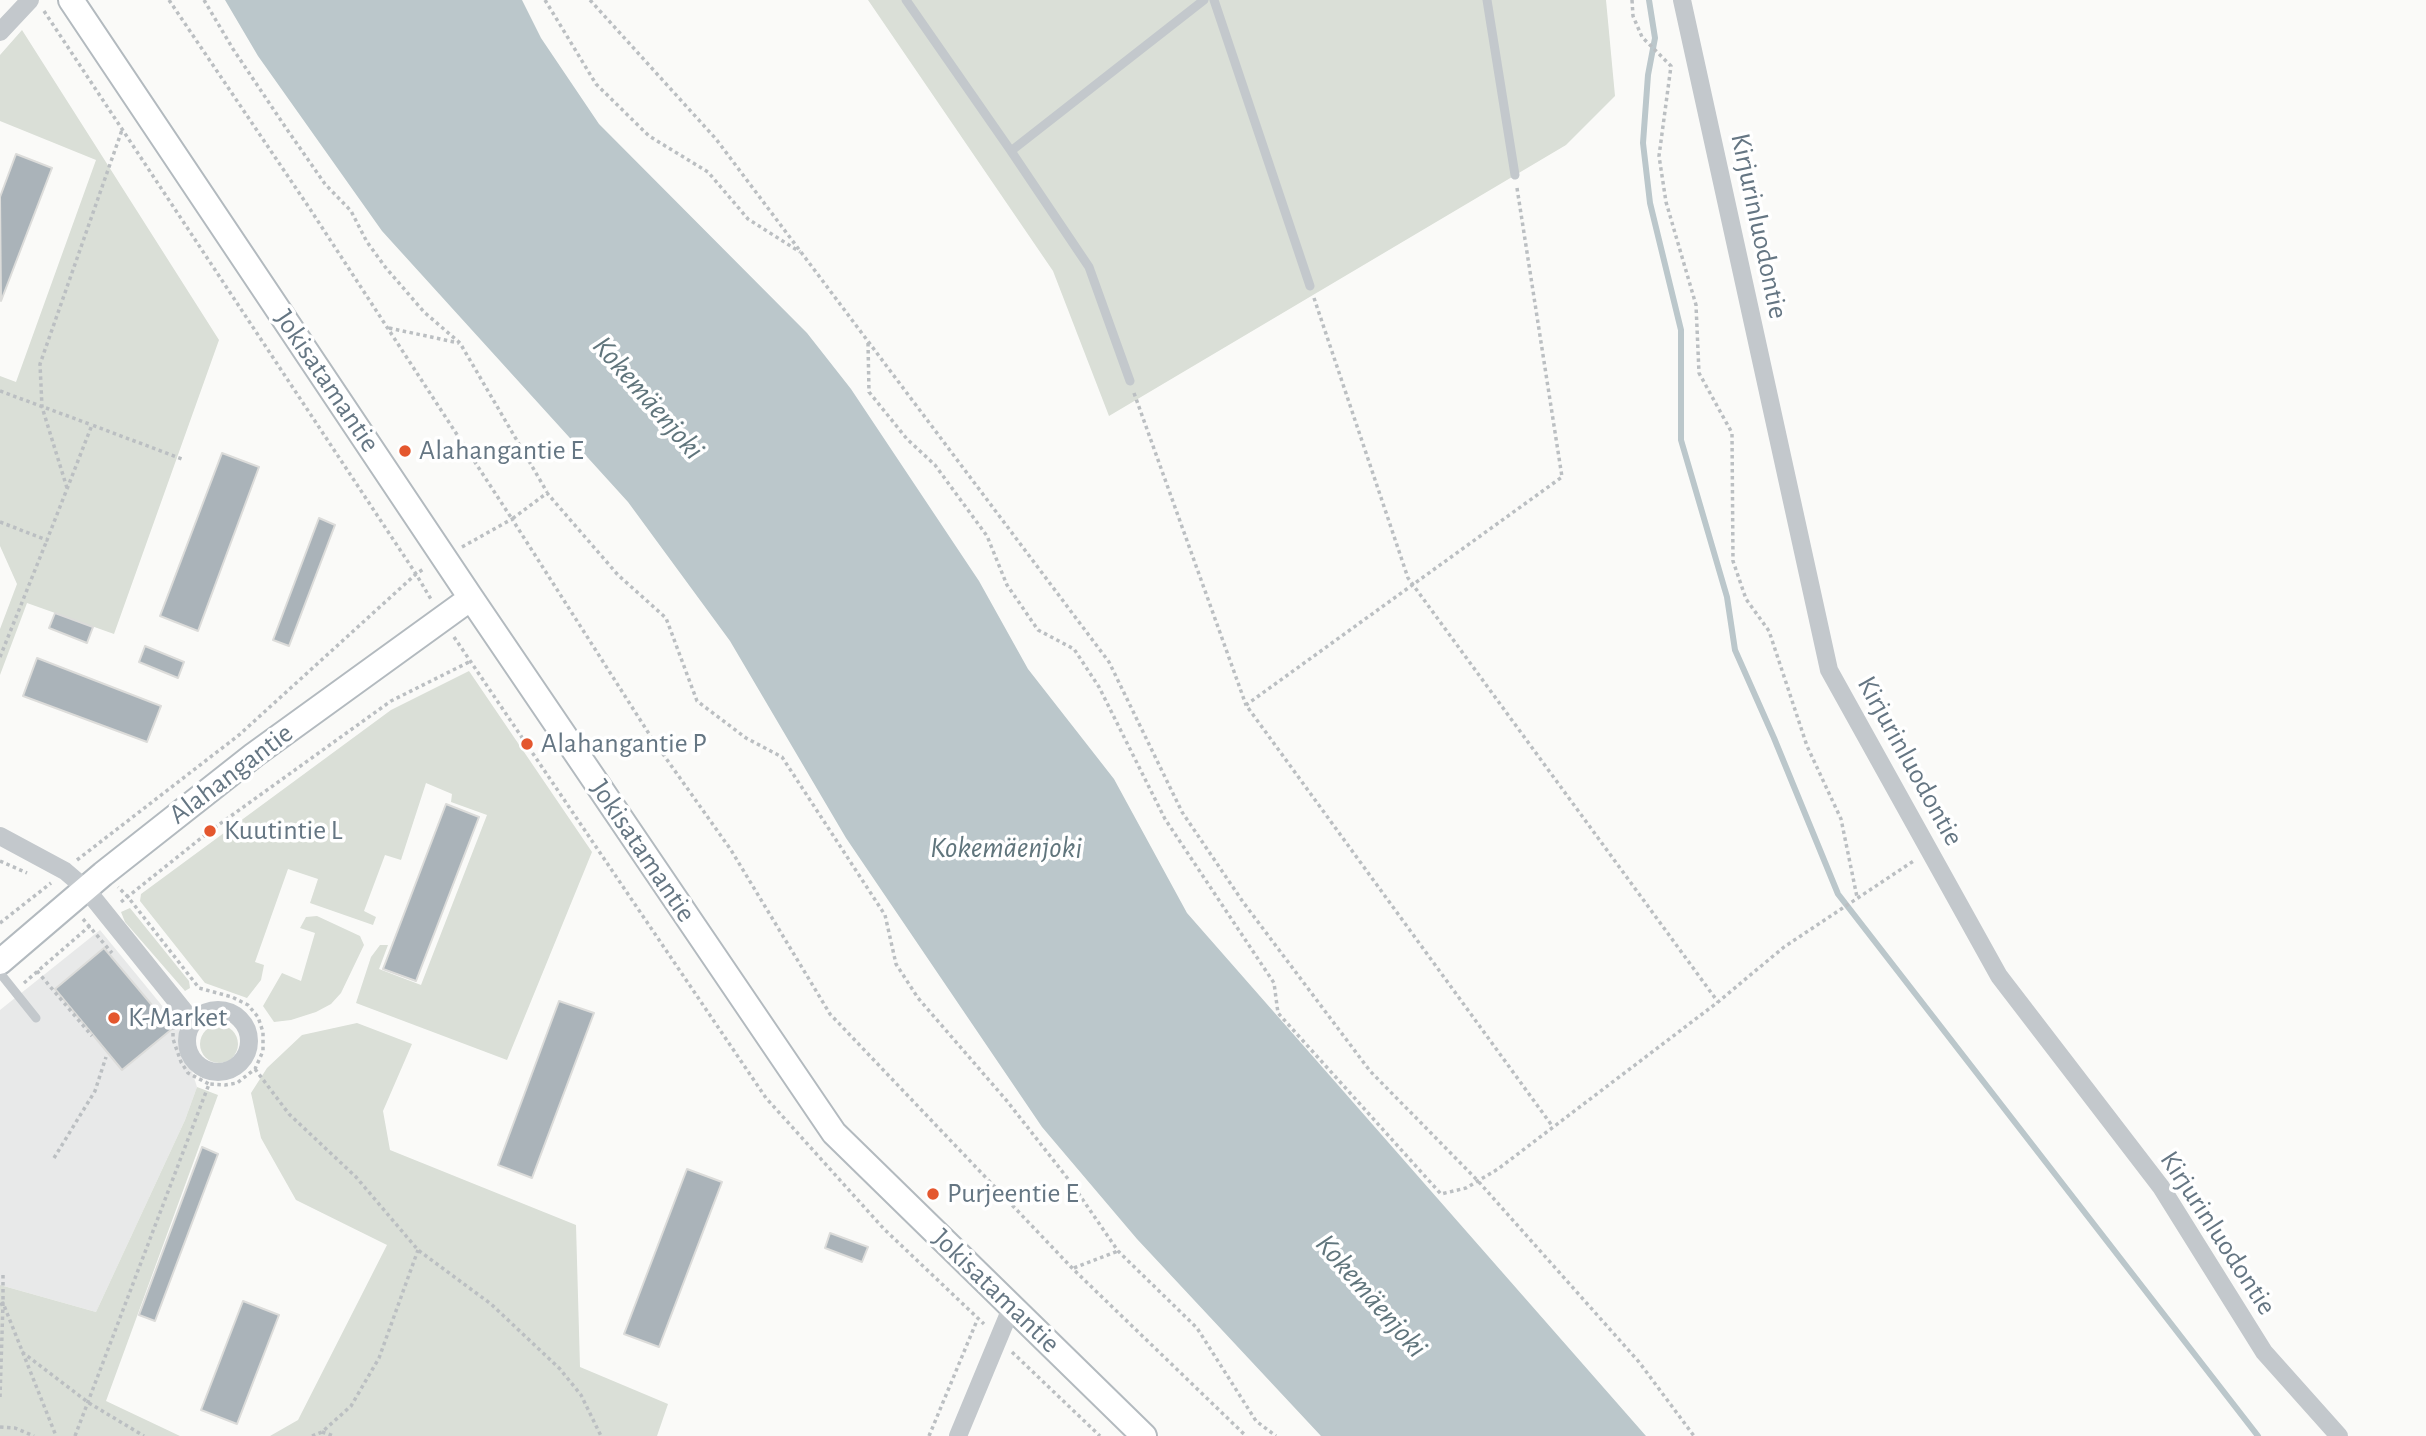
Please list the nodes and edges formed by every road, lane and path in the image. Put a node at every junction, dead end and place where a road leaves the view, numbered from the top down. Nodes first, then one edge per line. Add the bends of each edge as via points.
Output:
1 (30, 0) edge
2 (71, 0) edge
3 (169, 0) edge
4 (204, 0) edge
5 (545, 0) edge
6 (590, 0) edge
7 (906, 0) edge
8 (1203, 0) edge
9 (1214, 0) edge
10 (1487, 0) edge
11 (1632, 0) edge
12 (1682, 0) edge
13 (0, 32) edge
14 (122, 130) dead end
15 (1011, 151) junction
16 (1515, 175) joint
17 (803, 254) junction
18 (1310, 286) joint
19 (389, 328) junction
20 (868, 341) junction
21 (460, 343) junction
22 (1130, 381) joint
23 (0, 391) edge
24 (42, 407) junction
25 (92, 425) junction
26 (182, 459) dead end
27 (67, 488) junction
28 (547, 493) junction
29 (512, 519) junction
30 (0, 522) edge
31 (47, 540) junction
32 (444, 557) junction
33 (416, 574) dead end
34 (1412, 585) junction
35 (471, 598) junction
36 (0, 657) edge
37 (471, 661) dead end
38 (1246, 705) junction
39 (0, 836) edge
40 (1929, 850) junction
41 (0, 860) edge
42 (65, 871) junction
43 (50, 884) junction
44 (78, 895) junction
45 (128, 897) junction
46 (1857, 897) junction
47 (104, 914) junction
48 (0, 923) edge
49 (89, 927) junction
50 (114, 956) dead end
51 (0, 962) edge
52 (37, 971) junction
53 (0, 973) edge
54 (15, 990) junction
55 (1718, 1002) junction
56 (36, 1018) dead end
57 (193, 1022) dead end
58 (173, 1024) dead end
59 (92, 1036) dead end
60 (106, 1057) dead end
61 (255, 1069) junction
62 (209, 1084) junction
63 (1553, 1128) junction
64 (54, 1157) dead end
65 (1478, 1181) junction
66 (418, 1250) junction
67 (1118, 1251) junction
68 (1073, 1269) junction
69 (3, 1272) dead end
70 (1, 1304) edge
71 (1012, 1307) junction
72 (978, 1318) dead end
73 (20, 1351) junction
74 (0, 1397) edge
75 (89, 1403) junction
76 (0, 1427) edge
77 (323, 1432) junction
78 (34, 1436) edge
79 (55, 1436) edge
80 (75, 1436) edge
81 (144, 1436) edge
82 (312, 1436) edge
83 (334, 1436) edge
84 (601, 1436) edge
85 (929, 1436) edge
86 (958, 1436) edge
87 (1144, 1436) edge
88 (1246, 1436) edge
89 (1276, 1436) edge
90 (1694, 1436) edge
91 (2339, 1436) edge

1 - 13 street
2 - 32 street, Jokisatamantie
3 - 19 path
4 - 21 path via 286,128 325,184 351,211 386,268 424,312
5 - 17 path via 596,84 649,136 708,172 748,219
6 - 17 path via 716,139
7 - 15 lane
8 - 15 lane
9 - 18 lane
10 - 16 lane
11 - 46 path via 1642,37 1671,66 1659,156 1666,202 1696,305 1699,373 1732,433 1733,561 1746,599 1769,631 1807,746 1841,819
12 - 40 street, Kirjurinluodontie via 1829,670
14 - 24 path via 40,364
15 - 22 lane via 1089,267
16 - 34 path via 1562,477
17 - 20 path
18 - 34 path
19 - 21 path
19 - 29 path
20 - 65 path via 1109,663 1182,811 1243,902 1370,1071
20 - 65 path via 869,392 935,465 987,536 1007,584 1038,630 1074,649 1100,687 1165,819 1273,983 1278,1013 1441,1194
21 - 28 path
22 - 38 path
23 - 24 path
24 - 25 path
24 - 27 path
25 - 26 path
25 - 27 path
27 - 31 path
28 - 29 path
28 - 67 path via 618,575 666,618 697,701 746,738 782,757 885,915 896,964 918,998 1007,1101
29 - 32 path
29 - 68 path via 653,740 731,850 831,1014
30 - 31 path
31 - 36 path
32 - 35 street, Jokisatamantie
33 - 42 path via 239,735
34 - 38 path
34 - 55 path
35 - 44 street, Alahangantie via 254,755
35 - 71 street, Jokisatamantie via 834,1133
37 - 45 path via 391,701 209,831
38 - 63 path
39 - 42 street
40 - 46 path
40 - 91 street, Kirjurinluodontie via 1998,976 2161,1187 2264,1352
41 - 43 path
42 - 43 path
42 - 44 street
43 - 48 path
44 - 47 street
44 - 49 path
44 - 51 street, Alahangantie
45 - 47 path
45 - 61 path via 199,988 232,996 258,1017 263,1051
46 - 55 path via 1784,947
47 - 49 path
47 - 57 street
49 - 50 path
49 - 52 path
52 - 54 path
52 - 59 path
53 - 54 lane
54 - 56 lane
55 - 63 path
58 - 62 path via 181,1062 188,1073
60 - 64 path via 95,1091
61 - 62 path via 237,1083
61 - 66 path via 289,1114 356,1177
62 - 75 path
63 - 65 path
65 - 90 path via 1639,1362
66 - 77 path via 379,1358 351,1406
66 - 84 path via 491,1304 560,1369 581,1395
67 - 68 path
67 - 89 path via 1197,1328 1256,1421
68 - 88 path
69 - 70 path
70 - 73 path
70 - 74 path
71 - 86 street
71 - 87 street, Jokisatamantie
72 - 85 path
73 - 75 path
73 - 79 path
75 - 80 path
75 - 81 path
76 - 78 path
77 - 82 path
77 - 83 path

